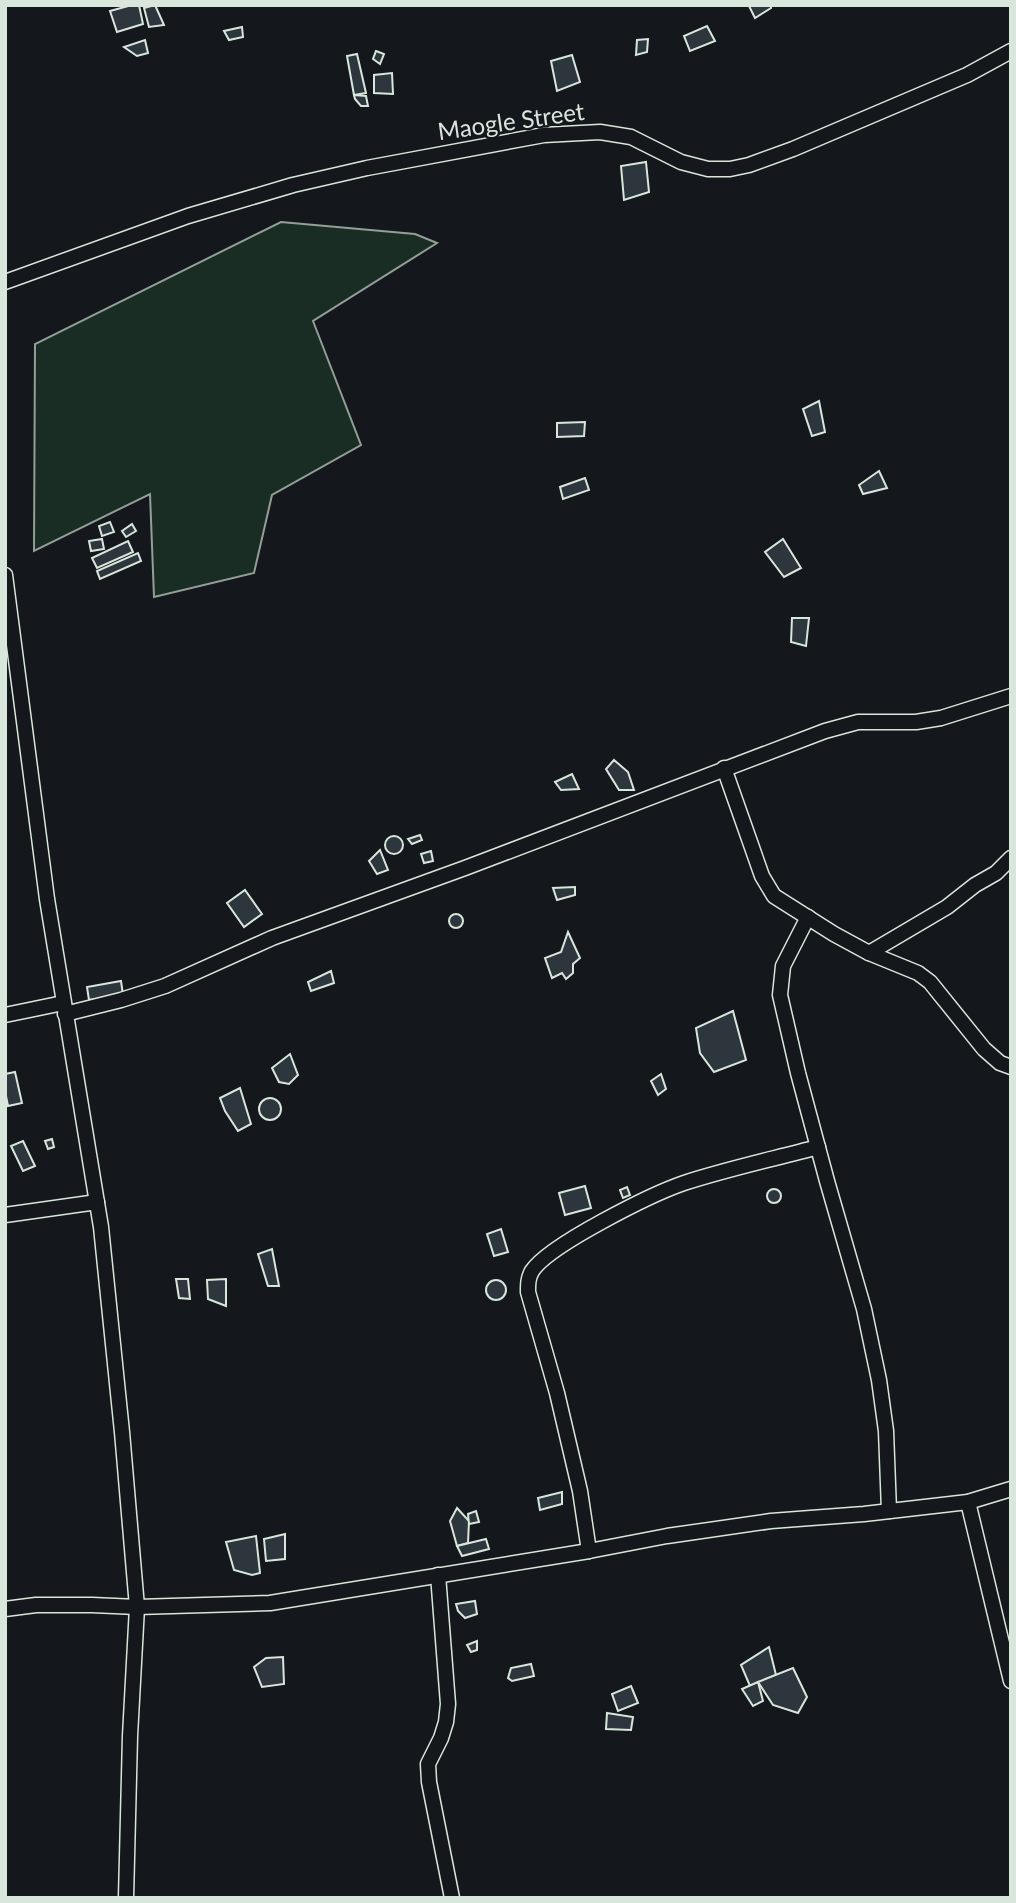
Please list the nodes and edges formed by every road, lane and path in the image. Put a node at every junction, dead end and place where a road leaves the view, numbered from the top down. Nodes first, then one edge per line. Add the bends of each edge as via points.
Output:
1 (1011, 51) edge
2 (5, 282) edge
3 (5, 575) edge
4 (1011, 696) edge
5 (724, 768) junction
6 (1011, 858) edge
7 (808, 917) junction
8 (869, 953) junction
9 (64, 1009) junction
10 (5, 1015) edge
11 (1011, 1067) edge
12 (818, 1147) junction
13 (97, 1202) junction
14 (5, 1215) edge
15 (1011, 1489) edge
16 (968, 1502) junction
17 (889, 1511) junction
18 (589, 1551) junction
19 (438, 1575) junction
20 (137, 1607) junction
21 (5, 1609) edge
22 (1011, 1681) edge
23 (126, 1898) edge
24 (452, 1898) edge

1 - 2 street, Maogle Street via 967,75 749,165 708,169 681,162 631,137 600,132 544,135 293,185 188,216
3 - 9 street
4 - 5 street via 941,718 858,722
5 - 7 street via 762,876 774,896
5 - 9 street via 272,938 165,986 121,1000
6 - 8 street via 947,907
7 - 8 street
7 - 12 street via 783,966 780,995
8 - 11 street via 919,973 984,1049
9 - 10 street
9 - 13 street
12 - 17 street via 879,1380
12 - 18 street via 682,1184 632,1206 553,1251 533,1270 528,1292 557,1393
13 - 14 street
13 - 20 street
15 - 16 street
16 - 17 street
16 - 22 street
17 - 18 street via 771,1521
18 - 19 street
19 - 20 street via 270,1603
19 - 24 street via 448,1704 441,1738 428,1764
20 - 21 street via 36,1605
20 - 23 street

